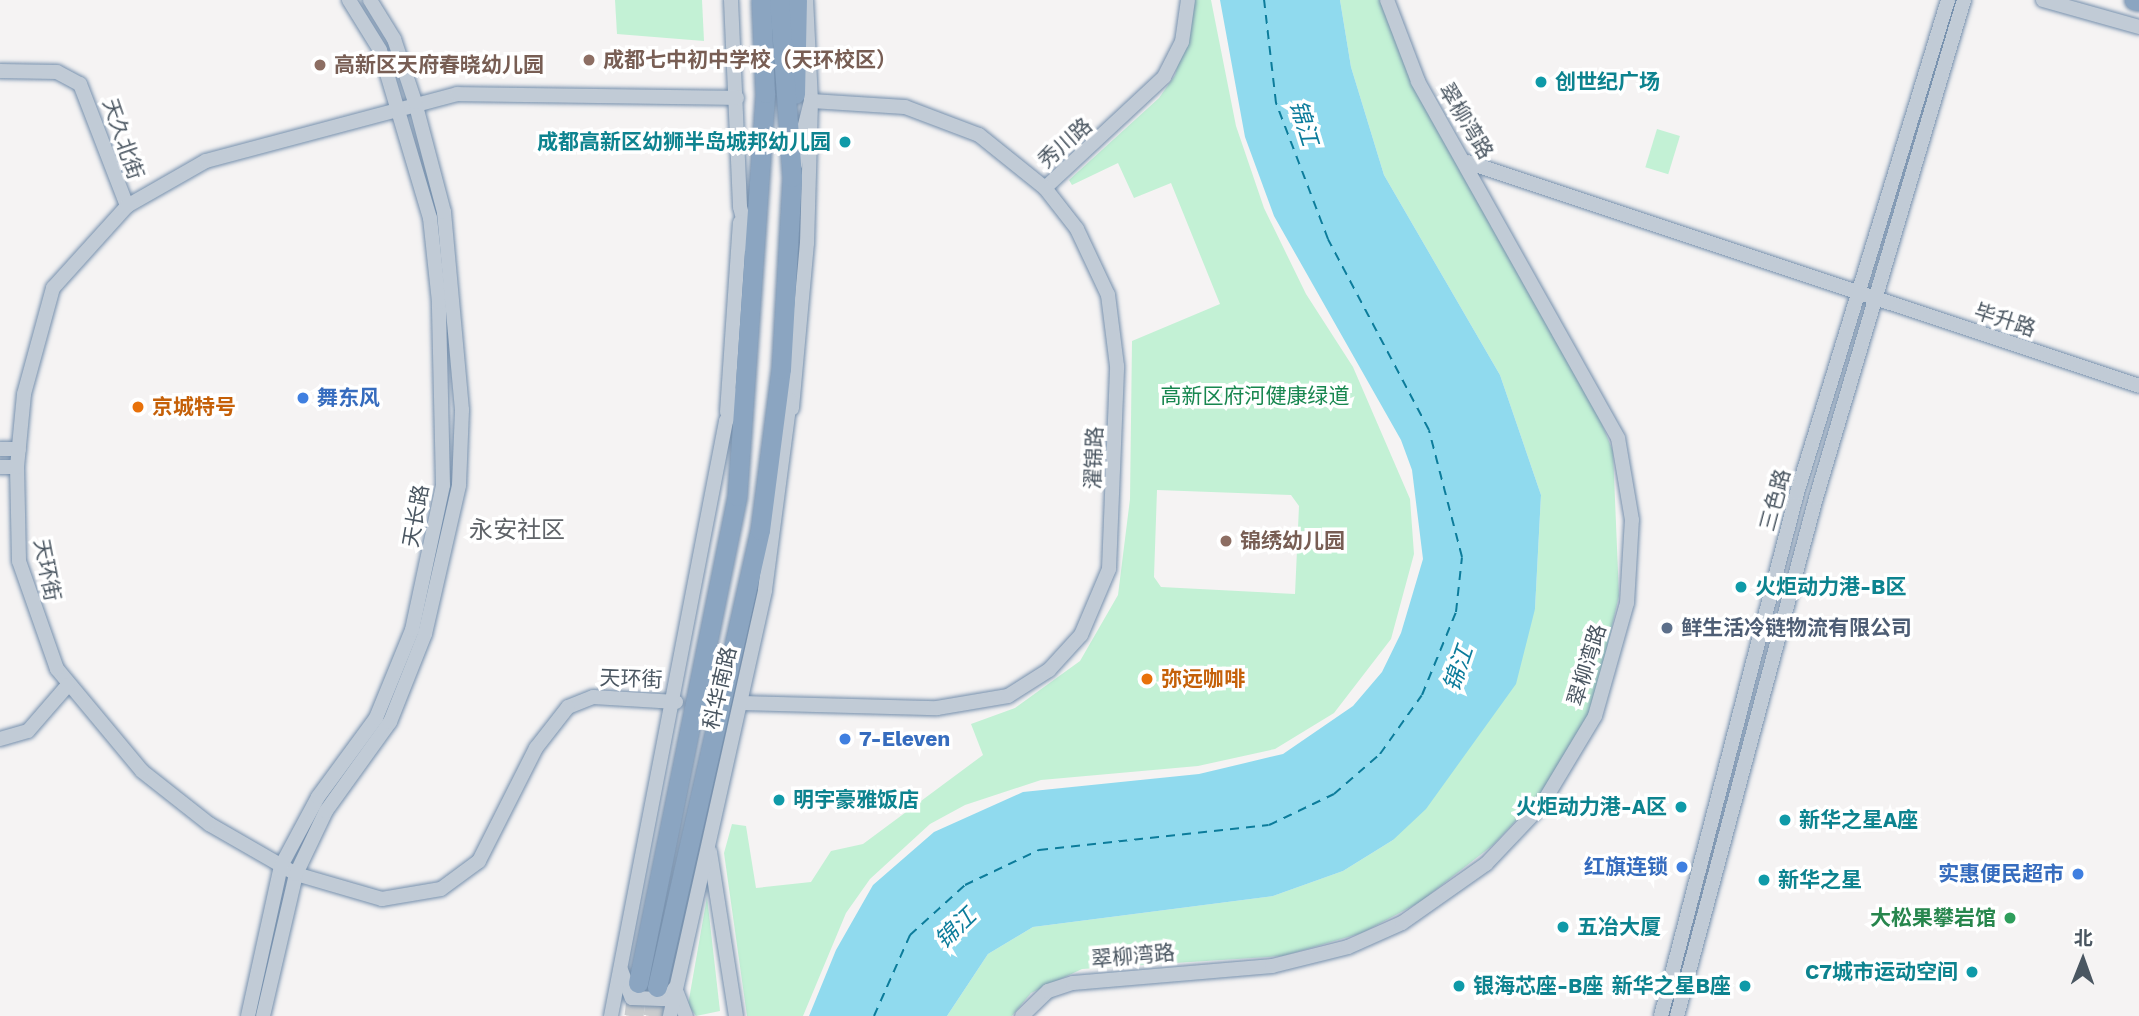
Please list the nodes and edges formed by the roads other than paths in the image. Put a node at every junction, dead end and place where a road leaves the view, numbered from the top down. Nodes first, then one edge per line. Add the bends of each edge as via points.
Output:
1 (349, 0) edge
2 (370, 0) edge
3 (731, 0) edge
4 (750, 0) edge
5 (761, 0) edge
6 (779, 0) edge
7 (797, 0) edge
8 (806, 0) edge
9 (1179, 0) edge
10 (1188, 0) edge
11 (1387, 0) edge
12 (1948, 0) edge
13 (1964, 0) edge
14 (2043, 0) edge
15 (2134, 0) edge
16 (2139, 1) edge
17 (2139, 27) edge
18 (774, 50) junction
19 (0, 71) edge
20 (737, 98) junction
21 (415, 102) junction
22 (811, 102) junction
23 (397, 106) junction
24 (1466, 162) junction
25 (792, 177) junction
26 (1045, 188) junction
27 (127, 206) junction
28 (740, 207) junction
29 (756, 268) junction
30 (1859, 293) junction
31 (1875, 300) junction
32 (781, 369) junction
33 (747, 380) junction
34 (2139, 386) edge
35 (792, 408) junction
36 (726, 421) junction
37 (0, 449) edge
38 (19, 449) junction
39 (0, 467) edge
40 (17, 467) junction
41 (737, 496) junction
42 (760, 530) junction
43 (708, 534) junction
44 (765, 590) junction
45 (68, 685) junction
46 (676, 702) junction
47 (741, 703) junction
48 (0, 739) edge
49 (708, 839) junction
50 (281, 866) junction
51 (296, 874) junction
52 (619, 958) junction
53 (678, 986) junction
54 (248, 1016) edge
55 (263, 1016) edge
56 (611, 1016) edge
57 (670, 1016) edge
58 (687, 1016) edge
59 (736, 1016) edge
60 (1021, 1016) edge
61 (1661, 1016) edge
62 (1677, 1016) edge

1 - 23 street, 天长路 via 380,50
2 - 21 street, 天长路 via 394,38
3 - 20 street
4 - 18 highway
5 - 18 highway, 科华南路
6 - 18 highway, 科华南路
7 - 18 highway
8 - 22 street
9 - 26 street, 秀川路 via 1173,42 1148,85 1058,167
10 - 26 street, 秀川路 via 1182,42 1164,77
11 - 24 street, 翠柳湾路 via 1418,81
12 - 30 street, 三色路
13 - 31 street, 三色路
14 - 17 street
15 - 16 highway
18 - 25 highway, 科华南路
18 - 29 highway, 科华南路 via 760,145
19 - 27 street, 天久北街 via 57,72 80,84
20 - 21 street, 天环街 via 485,91
20 - 28 street
21 - 23 street, 天环街
21 - 51 street, 天长路 via 444,212 454,305 459,485 425,634 390,722 326,811
22 - 25 street
22 - 26 street, 濯锦路 via 905,107 941,116 979,135
22 - 35 street via 807,243
23 - 27 street, 天环街 via 206,160
23 - 50 street, 天长路 via 430,218 439,302 443,485 412,630 376,718 318,797
24 - 30 street, 毕升路
24 - 60 street, 翠柳湾路 via 1618,438 1632,520 1627,603 1595,716 1541,806 1486,864 1402,923 1348,947 1272,966 1073,983 1048,992
25 - 32 highway, 科华南路
26 - 47 street, 濯锦路 via 1095,261 1117,366 1108,569 1081,635 1049,670 1008,696 973,706
27 - 38 street, 天环街 via 53,288 33,345
28 - 29 street
28 - 36 street
29 - 33 highway, 科华南路
30 - 31 street, 毕升路
30 - 61 street, 三色路 via 1797,493
31 - 34 street, 毕升路
31 - 62 street, 三色路
32 - 35 street, 科华南路
32 - 42 highway, 科华南路
33 - 36 street, 科华南路
33 - 41 highway, 科华南路
35 - 44 street, 科华南路
36 - 43 street, 科华南路
37 - 38 street
38 - 40 street, 天环街
39 - 40 street
40 - 45 street, 天环街 via 19,561 43,640
41 - 42 highway, 科华南路 via 647,985
41 - 43 street
42 - 44 street
43 - 46 street, 科华南路
44 - 47 street, 科华南路
45 - 48 street via 28,731
45 - 50 street, 天环街 via 142,771 209,824
46 - 51 street, 天环街 via 593,696 568,707 536,748 479,861 441,888 382,899
46 - 52 street, 科华南路
47 - 49 street, 科华南路
49 - 53 street, 科华南路
49 - 59 street
50 - 51 street, 天环街
50 - 54 street, 天长路
51 - 55 street, 天长路
52 - 53 street via 632,998 668,999
52 - 56 street, 科华南路
53 - 57 street, 科华南路
53 - 58 street

